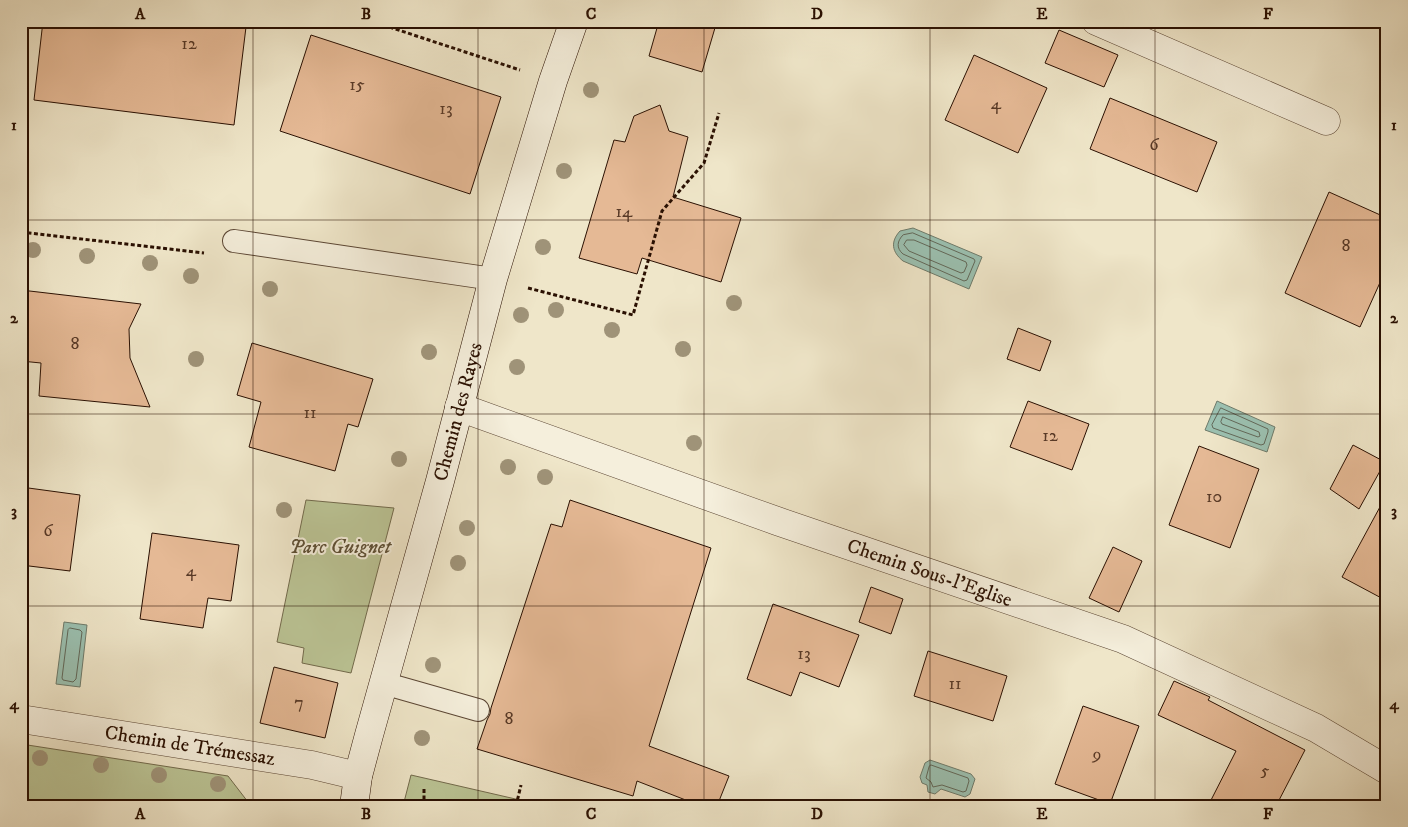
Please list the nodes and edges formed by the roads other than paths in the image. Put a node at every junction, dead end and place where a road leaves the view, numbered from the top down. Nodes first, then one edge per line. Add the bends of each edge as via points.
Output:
1 (574, 21) edge
2 (1096, 21) edge
3 (1326, 121) dead end
4 (234, 241) road end
5 (493, 279) junction
6 (459, 407) junction
7 (382, 683) junction
8 (478, 710) dead end
9 (21, 719) edge
10 (1387, 770) edge
11 (358, 776) junction
12 (354, 806) edge

1 - 5 street, Chemin des Rayes
2 - 3 street
4 - 5 lane
5 - 6 street, Chemin des Rayes
6 - 7 street, Chemin des Rayes
6 - 10 street, Chemin Sous-l'Eglise via 777,522 1123,639 1316,728
7 - 8 lane
7 - 11 street, Chemin des Rayes
9 - 11 street, Chemin de Trémessaz via 312,765
11 - 12 street, Chemin des Rayes

